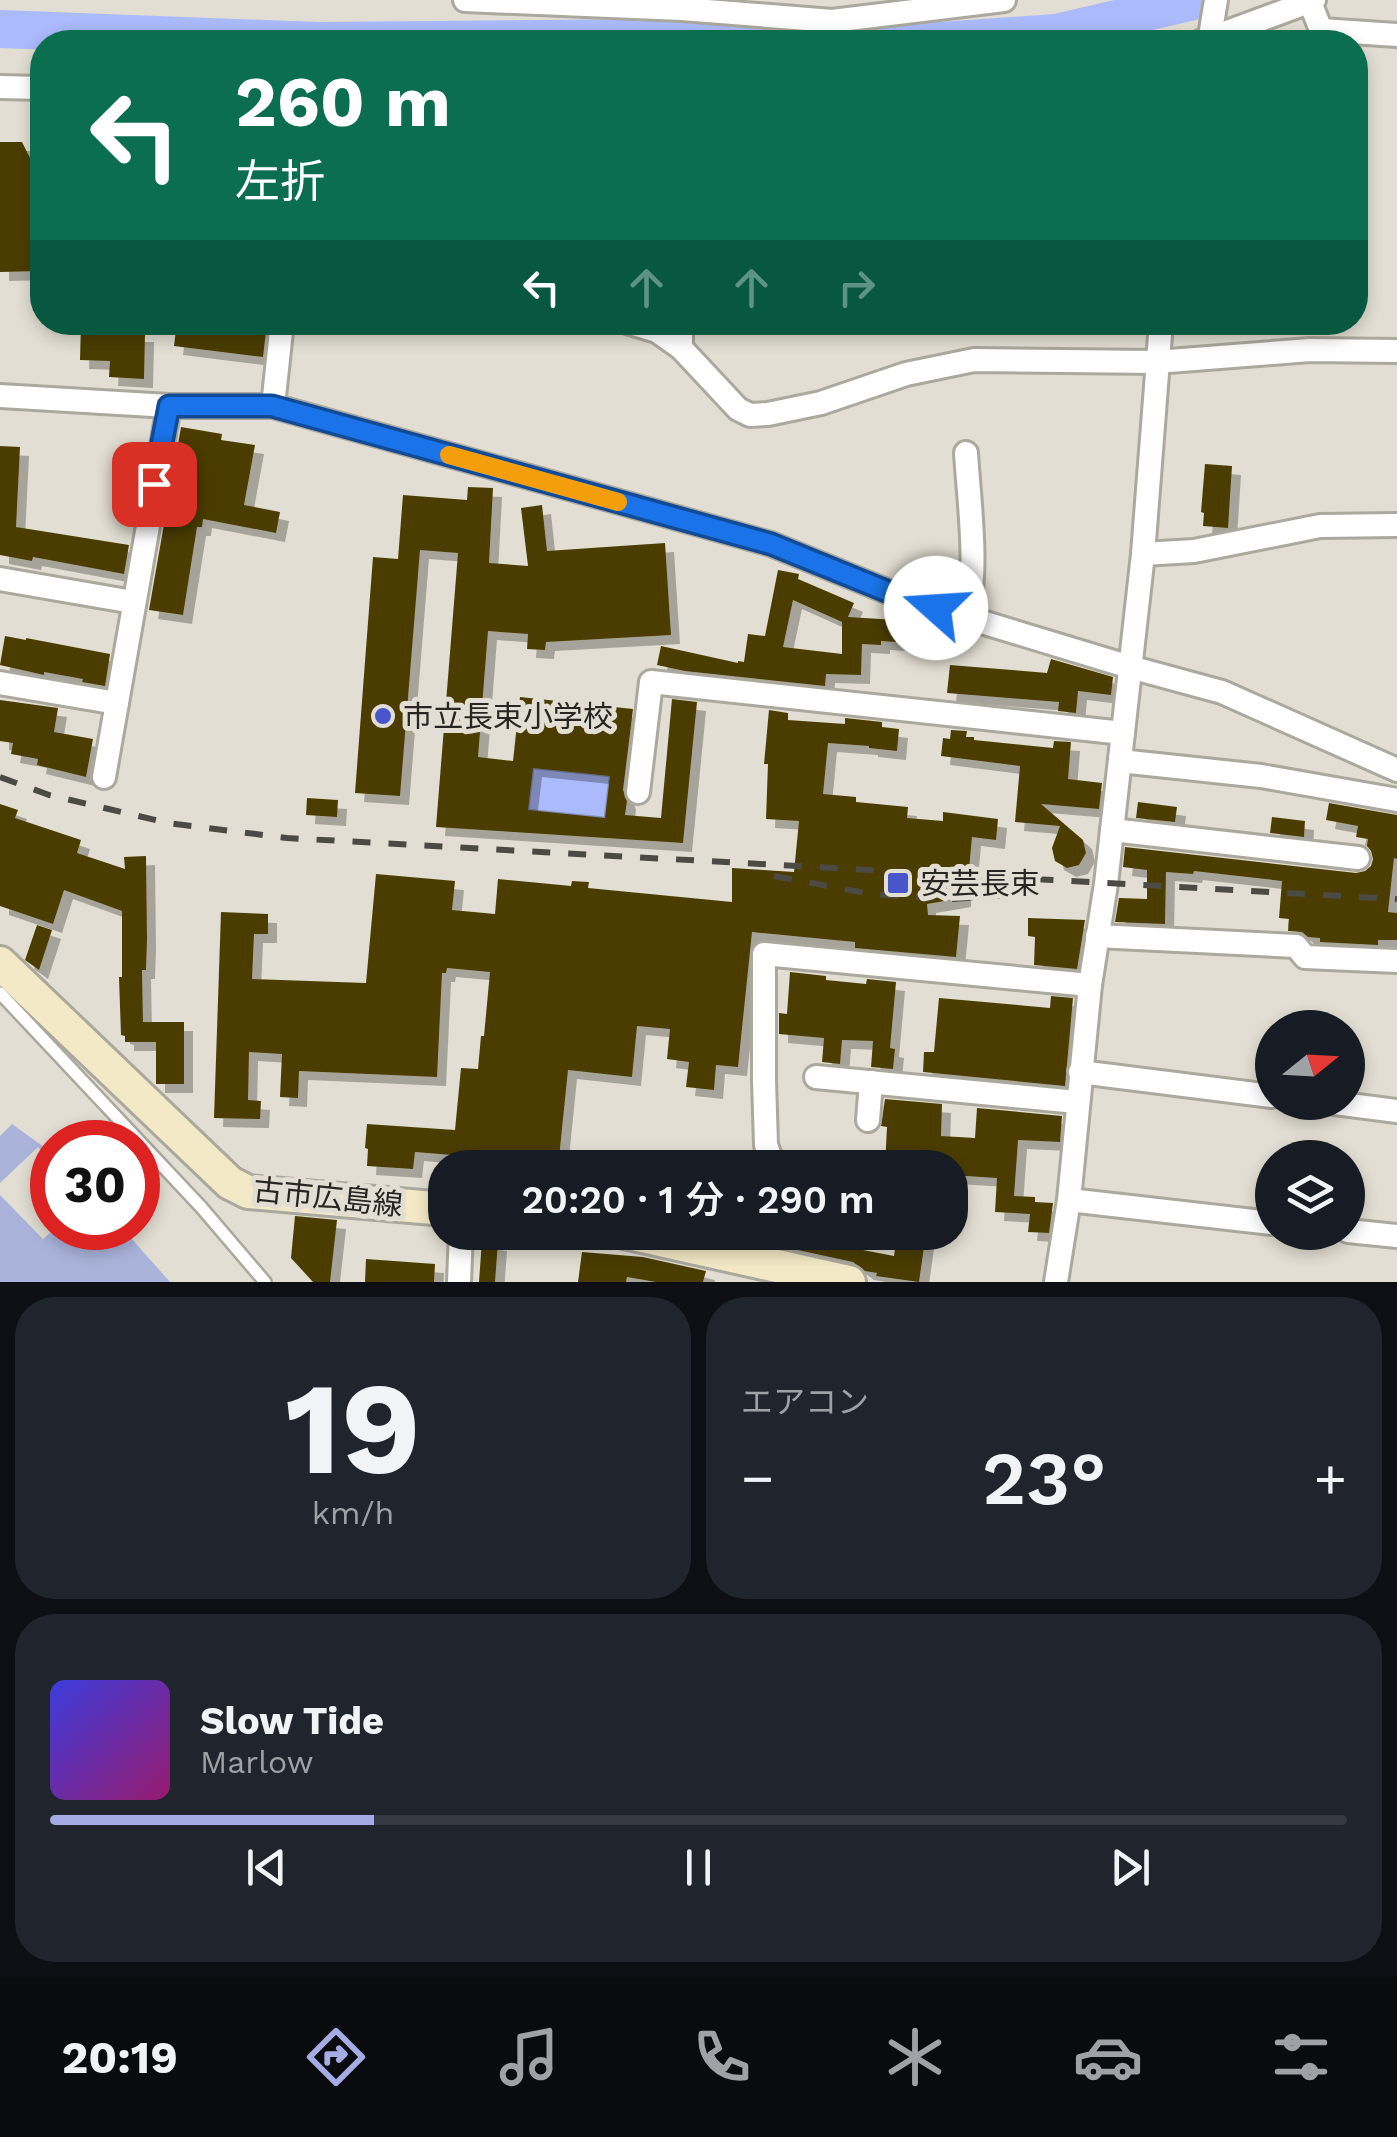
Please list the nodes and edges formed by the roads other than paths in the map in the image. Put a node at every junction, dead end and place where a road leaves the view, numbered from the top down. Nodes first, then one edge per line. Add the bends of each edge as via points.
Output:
1 (465, 0) edge
2 (1004, 0) edge
3 (1216, 0) edge
4 (1312, 1) edge
5 (573, 2) edge
6 (726, 6) edge
7 (1210, 30) edge
8 (1230, 30) edge
9 (1321, 30) edge
10 (1368, 33) edge
11 (1397, 35) edge
12 (0, 87) edge
13 (30, 88) edge
14 (280, 335) edge
15 (663, 335) edge
16 (682, 335) edge
17 (1159, 335) edge
18 (681, 348) junction
19 (1397, 351) edge
20 (1156, 362) junction
21 (0, 396) edge
22 (169, 406) junction
23 (272, 406) junction
24 (966, 453) dead end
25 (1397, 526) edge
26 (1143, 554) junction
27 (0, 579) edge
28 (133, 602) junction
29 (966, 617) junction
30 (1130, 667) junction
31 (0, 683) edge
32 (117, 702) junction
33 (1123, 733) junction
34 (1120, 761) junction
35 (1397, 770) edge
36 (104, 777) dead end
37 (638, 792) dead end
38 (1397, 800) edge
39 (1112, 830) junction
40 (1358, 858) dead end
41 (1096, 936) junction
42 (1397, 961) edge
43 (0, 963) edge
44 (1090, 986) junction
45 (0, 993) edge
46 (1080, 1072) junction
47 (816, 1077) dead end
48 (871, 1082) junction
49 (1255, 1094) edge
50 (1078, 1102) junction
51 (1365, 1107) edge
52 (1397, 1111) edge
53 (868, 1120) dead end
54 (767, 1150) edge
55 (1070, 1200) junction
56 (428, 1207) edge
57 (1255, 1221) edge
58 (1365, 1233) edge
59 (1397, 1236) edge
60 (460, 1250) edge
61 (705, 1250) edge
62 (265, 1282) edge
63 (459, 1282) edge
64 (849, 1282) edge
65 (1056, 1282) edge

1 - 5 street
2 - 6 street via 832,21
3 - 7 street
4 - 8 street
4 - 9 street
5 - 6 street
10 - 11 street
12 - 13 street
14 - 23 street
15 - 18 street
16 - 18 street
17 - 20 street
18 - 20 street via 750,415 821,403 974,360
19 - 20 street
20 - 26 street
21 - 22 street
22 - 23 street
22 - 28 street
23 - 29 street via 771,544
24 - 29 street
25 - 26 street via 1320,526 1194,551
26 - 30 street
27 - 28 street
28 - 32 street
29 - 30 street
30 - 33 street
30 - 35 street via 1222,692
31 - 32 street
32 - 36 street
33 - 34 street
33 - 37 street via 651,682
34 - 38 street
34 - 39 street
39 - 40 street
39 - 41 street
41 - 42 street via 1296,946 1305,957
41 - 44 street
43 - 56 main road, 古市広島線 via 230,1183 248,1192
44 - 46 street
44 - 54 street via 764,954
45 - 62 lane
46 - 49 street
46 - 50 street
47 - 48 street
48 - 50 street
48 - 53 street
50 - 55 street
51 - 52 street
55 - 57 street
55 - 65 street
58 - 59 street
60 - 63 street
61 - 64 main road

